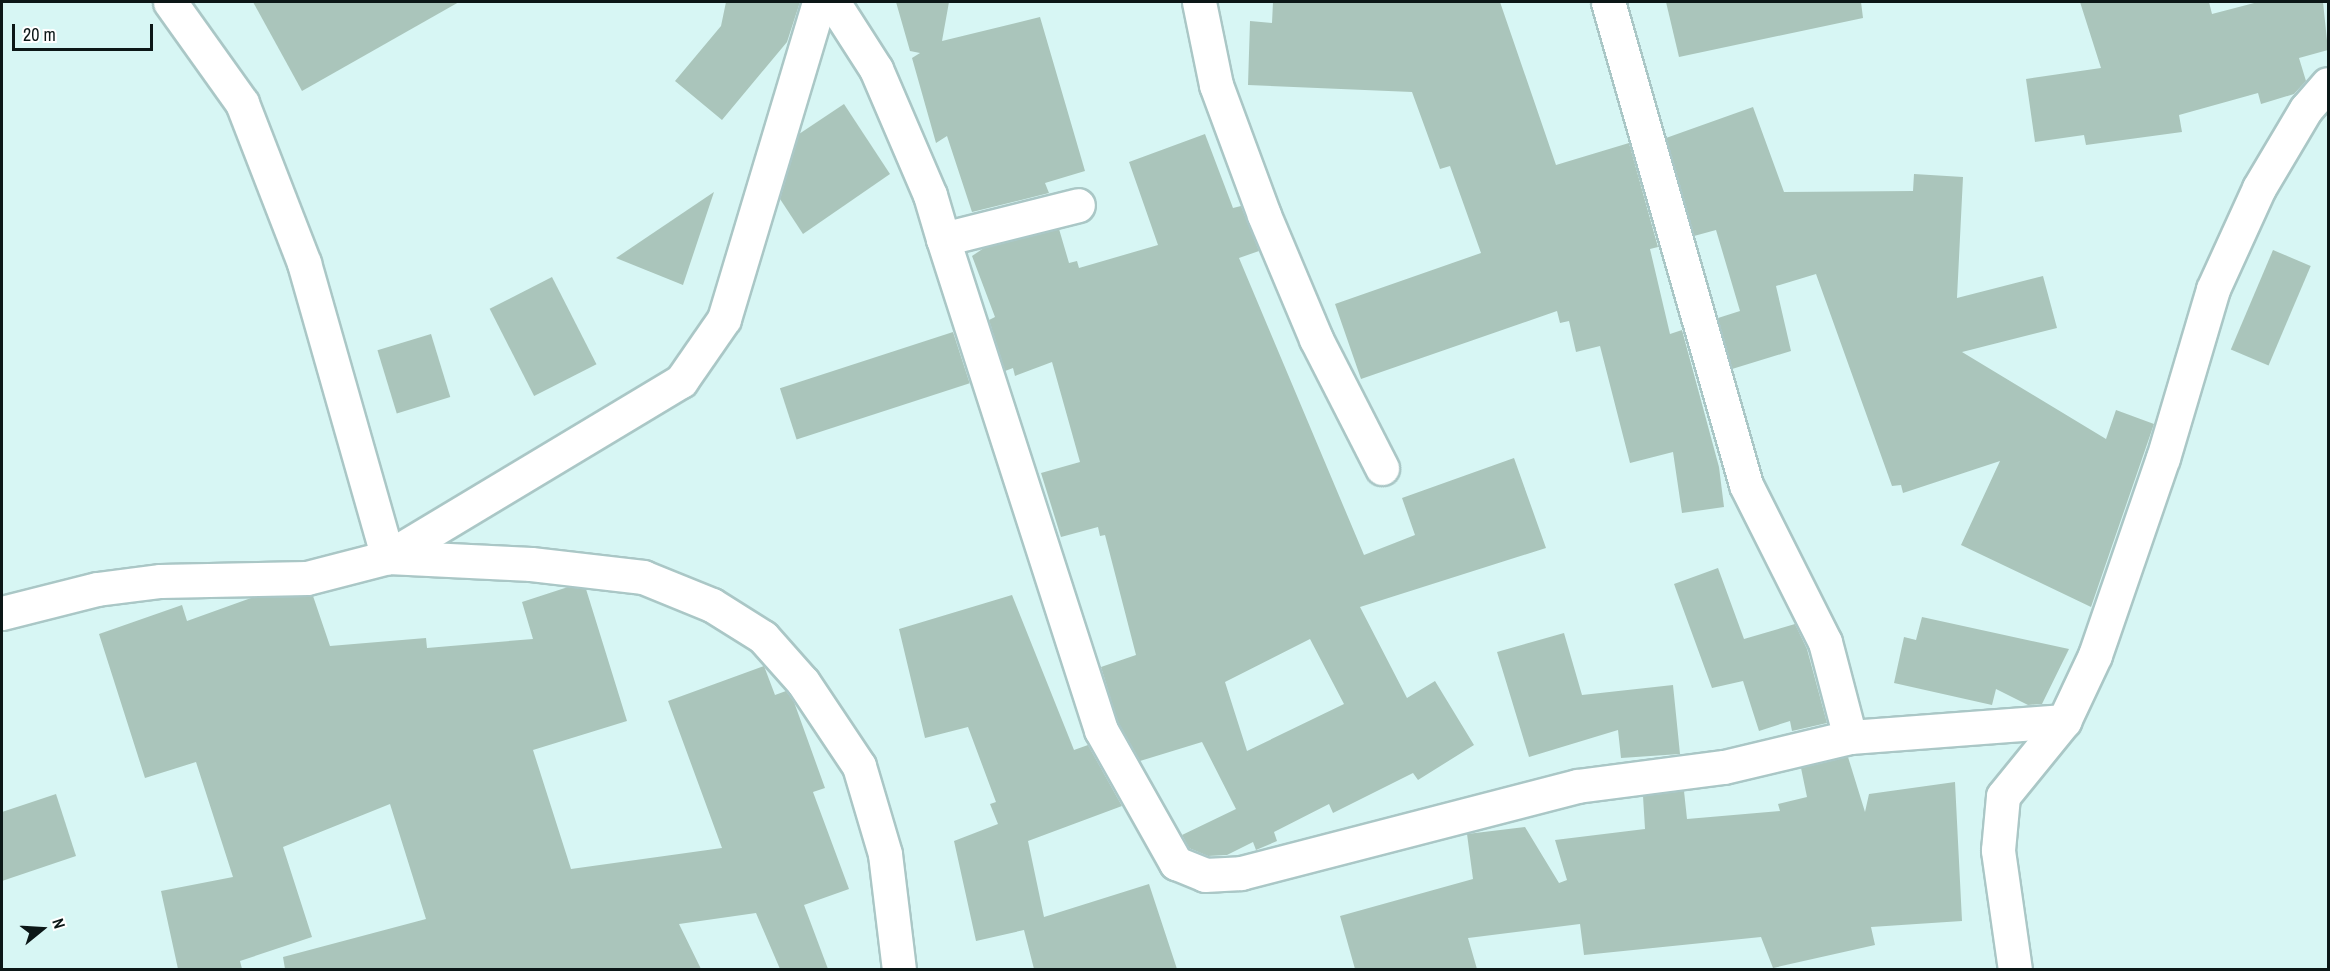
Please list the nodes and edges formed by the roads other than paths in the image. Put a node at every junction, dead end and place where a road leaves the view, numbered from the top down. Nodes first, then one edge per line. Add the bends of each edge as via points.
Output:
1 (170, 2) edge
2 (819, 2) edge
3 (833, 2) edge
4 (1199, 2) edge
5 (1608, 2) edge
6 (2328, 84) edge
7 (1078, 205) dead end
8 (943, 239) junction
9 (1382, 468) dead end
10 (388, 557) junction
11 (2, 613) edge
12 (2064, 721) junction
13 (1850, 737) junction
14 (899, 969) edge
15 (2015, 969) edge

1 - 10 street via 242,103 304,263
2 - 10 street via 724,319 703,355 681,381 574,450
3 - 8 street via 876,69 930,195
4 - 9 street via 1216,85 1264,215 1316,339
5 - 13 street via 1746,485 1825,642
6 - 12 street via 2306,109 2259,188 2213,290 2163,458 2095,655
7 - 8 street
8 - 13 street via 1101,730 1176,863 1205,875 1241,873 1577,786 1724,767
10 - 11 street via 307,578 160,581 97,589
10 - 14 street via 531,564 644,577 712,605 763,637 803,682 859,766 885,854
12 - 13 street
12 - 15 street via 2003,796 1998,850

